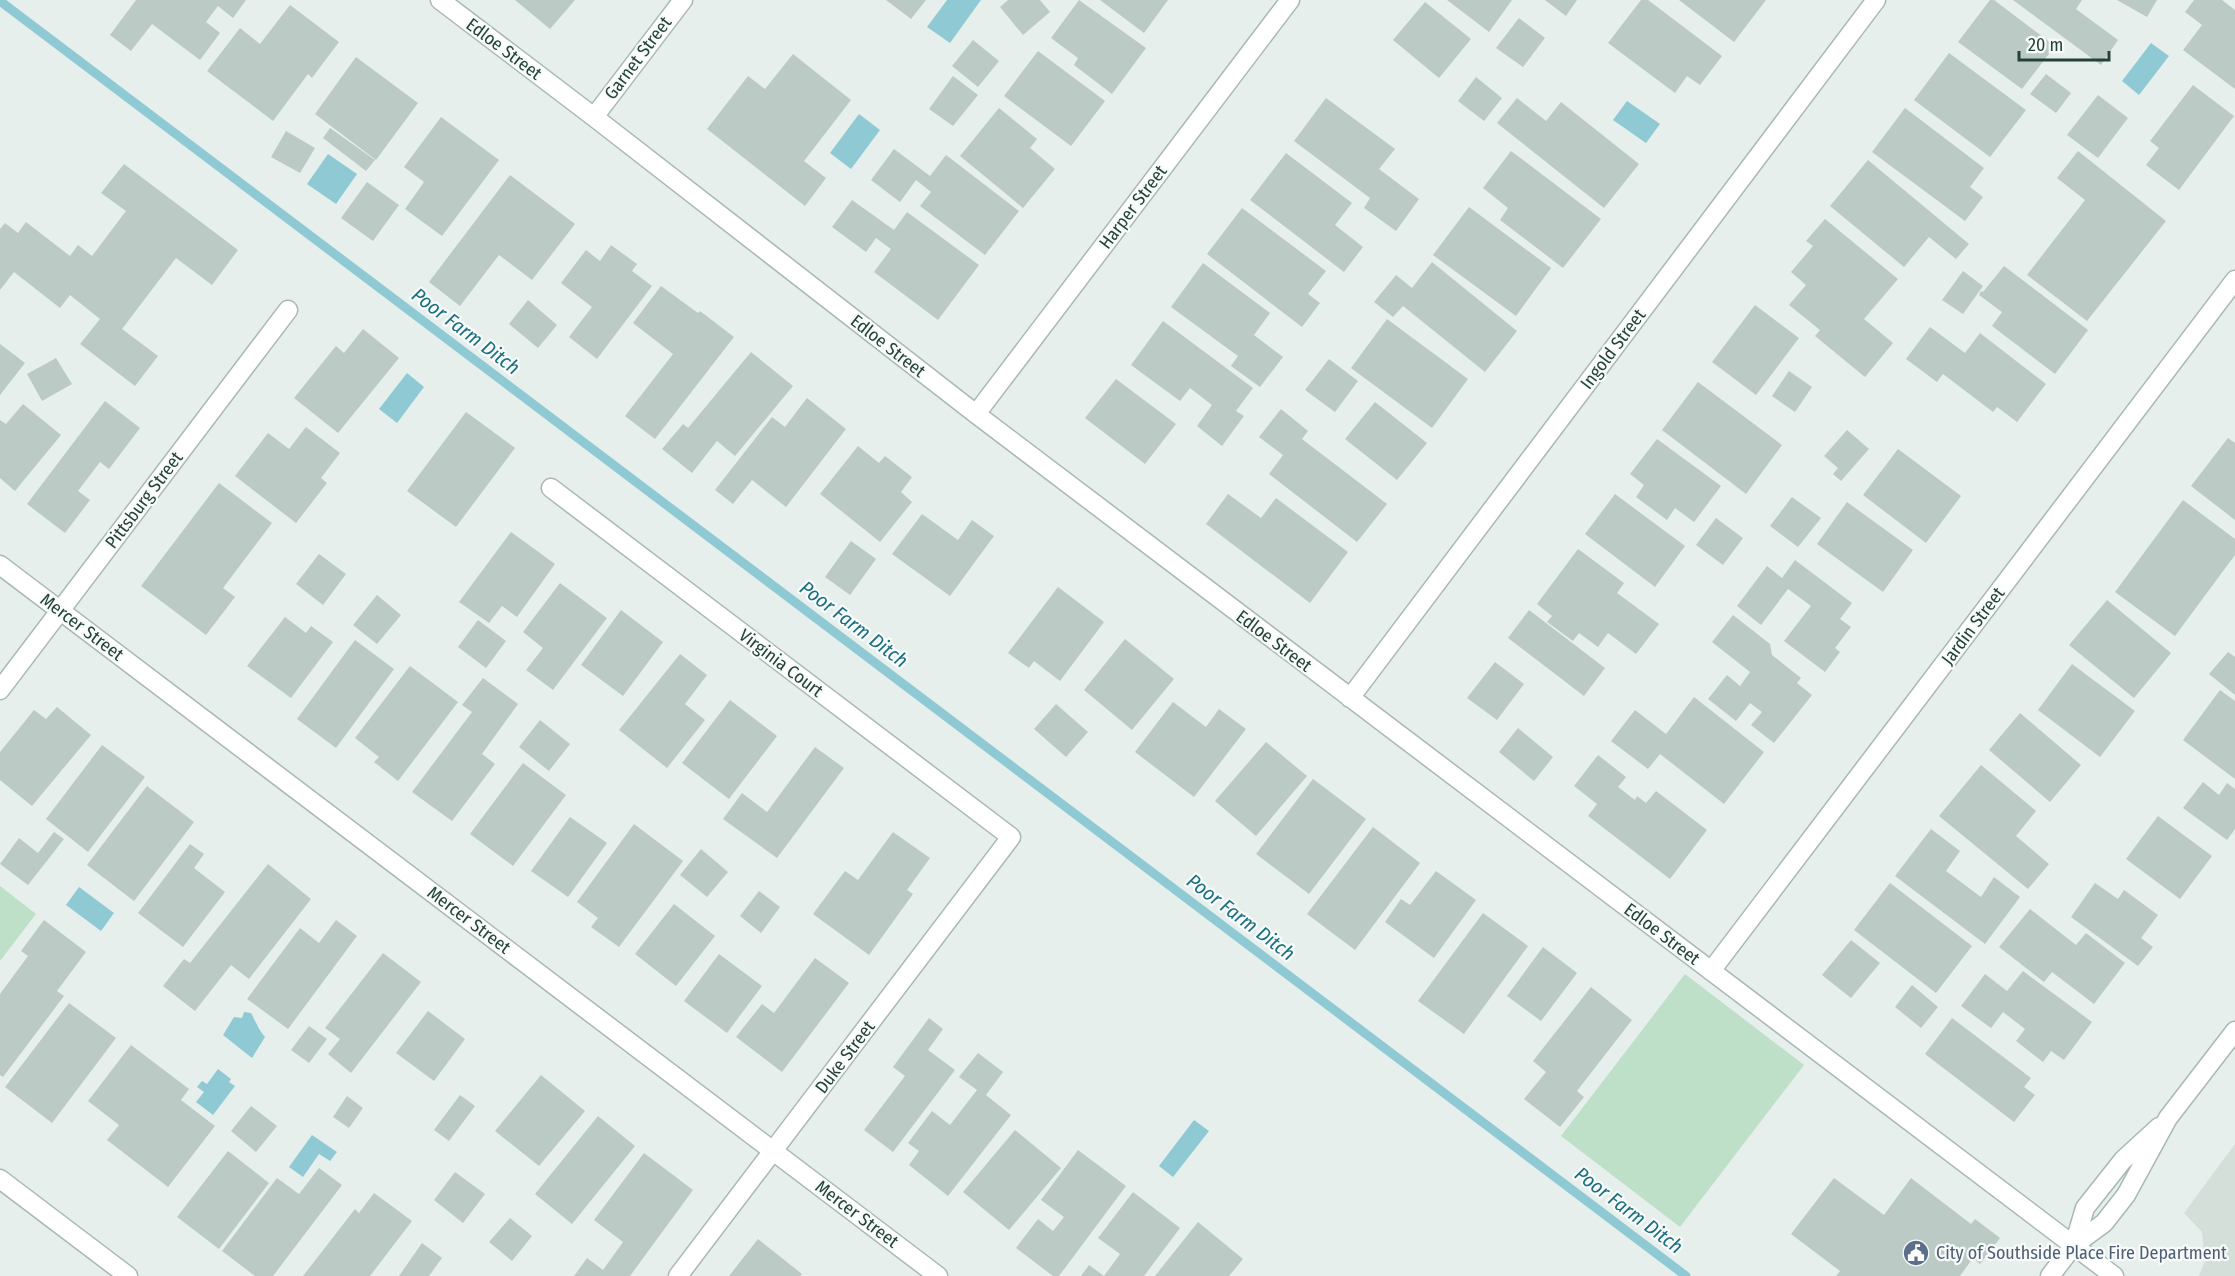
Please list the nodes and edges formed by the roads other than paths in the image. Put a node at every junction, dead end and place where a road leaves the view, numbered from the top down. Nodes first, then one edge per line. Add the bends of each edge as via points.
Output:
1 (440, 0) edge
2 (682, 0) edge
3 (1290, 0) edge
4 (1876, 0) edge
5 (594, 117) junction
6 (2235, 280) edge
7 (288, 310) dead end
8 (976, 414) junction
9 (551, 488) dead end
10 (0, 565) edge
11 (60, 610) junction
12 (0, 690) edge
13 (1350, 698) junction
14 (1011, 837) joint
15 (1712, 971) junction
16 (2235, 1031) edge
17 (773, 1151) junction
18 (0, 1179) edge
19 (2074, 1245) junction
20 (128, 1276) edge
21 (678, 1276) edge
22 (938, 1276) edge
23 (2050, 1276) edge
24 (2114, 1276) edge

1 - 5 street, Edloe Street
2 - 5 street, Garnet Street
3 - 8 street, Harper Street
4 - 13 street, Ingold Street
5 - 8 street, Edloe Street
6 - 15 street, Jardin Street
7 - 11 street, Pittsburg Street
8 - 13 street, Edloe Street
9 - 14 street, Virginia Court
10 - 11 street, Mercer Street
11 - 12 street, Pittsburg Street
11 - 17 street, Mercer Street
13 - 15 street, Edloe Street
14 - 17 street, Duke Street
15 - 19 street, Edloe Street
16 - 19 street via 2168,1118 2126,1195 2104,1222
17 - 21 street, Duke Street
17 - 22 street, Mercer Street
18 - 20 street
19 - 23 street
19 - 24 street, Edloe Street

